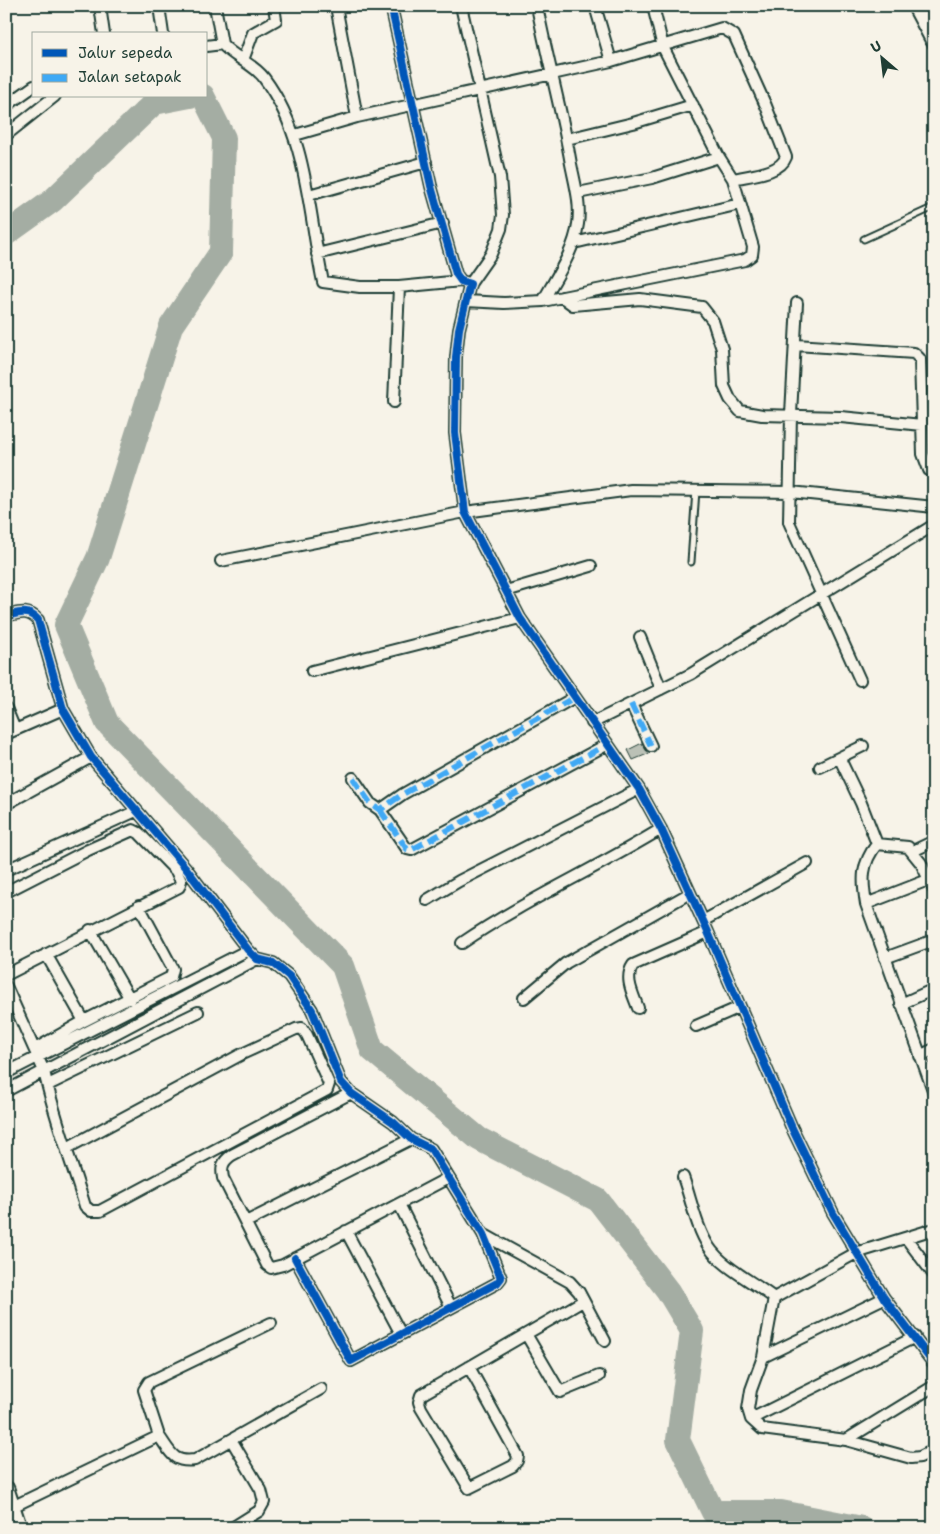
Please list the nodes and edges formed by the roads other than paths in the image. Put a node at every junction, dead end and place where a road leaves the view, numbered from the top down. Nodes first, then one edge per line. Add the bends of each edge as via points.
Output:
1 (100, 6) edge
2 (159, 6) edge
3 (215, 6) edge
4 (274, 6) edge
5 (336, 6) edge
6 (391, 6) edge
7 (461, 6) edge
8 (537, 6) edge
9 (596, 6) edge
10 (653, 6) edge
11 (916, 6) edge
12 (104, 32) edge
13 (163, 32) edge
14 (934, 40) edge
15 (222, 44) junction
16 (208, 46) edge
17 (663, 47) junction
18 (243, 60) junction
19 (611, 61) junction
20 (550, 75) junction
21 (32, 87) edge
22 (482, 91) junction
23 (52, 98) edge
24 (414, 104) junction
25 (693, 105) junction
26 (6, 106) edge
27 (357, 117) junction
28 (6, 135) edge
29 (294, 135) junction
30 (567, 139) junction
31 (719, 157) junction
32 (426, 162) junction
33 (733, 179) junction
34 (578, 193) junction
35 (309, 195) junction
36 (740, 204) junction
37 (934, 208) edge
38 (443, 223) junction
39 (864, 239) dead end
40 (574, 243) junction
41 (317, 254) junction
42 (466, 283) junction
43 (399, 287) junction
44 (562, 297) junction
45 (466, 301) junction
46 (543, 301) junction
47 (797, 302) dead end
48 (796, 345) junction
49 (394, 402) dead end
50 (791, 414) junction
51 (922, 425) junction
52 (934, 471) edge
53 (696, 490) junction
54 (791, 492) junction
55 (934, 507) edge
56 (465, 512) junction
57 (934, 525) edge
58 (221, 560) dead end
59 (691, 562) dead end
60 (591, 566) dead end
61 (506, 591) junction
62 (820, 594) junction
63 (6, 616) edge
64 (520, 618) junction
65 (640, 637) dead end
66 (312, 671) dead end
67 (860, 680) dead end
68 (661, 689) junction
69 (575, 697) junction
70 (631, 704) junction
71 (6, 708) edge
72 (63, 708) junction
73 (592, 723) junction
74 (10, 732) edge
75 (608, 744) junction
76 (651, 746) dead end
77 (863, 746) dead end
78 (91, 757) junction
79 (840, 759) junction
80 (820, 767) dead end
81 (353, 778) dead end
82 (639, 789) junction
83 (6, 804) edge
84 (380, 810) junction
85 (136, 811) junction
86 (661, 829) junction
87 (934, 841) edge
88 (876, 844) junction
89 (913, 850) junction
90 (807, 863) dead end
91 (6, 870) edge
92 (928, 880) junction
93 (934, 890) edge
94 (6, 892) edge
95 (690, 893) junction
96 (427, 900) dead end
97 (866, 904) junction
98 (139, 906) junction
99 (703, 921) junction
100 (90, 930) junction
101 (708, 932) junction
102 (934, 940) edge
103 (462, 943) dead end
104 (248, 950) junction
105 (46, 954) junction
106 (885, 958) junction
107 (257, 959) junction
108 (6, 975) edge
109 (6, 986) edge
110 (934, 989) edge
111 (524, 998) dead end
112 (130, 999) junction
113 (900, 1004) junction
114 (740, 1007) junction
115 (638, 1008) dead end
116 (198, 1012) dead end
117 (84, 1021) junction
118 (696, 1026) dead end
119 (934, 1049) edge
120 (37, 1054) junction
121 (920, 1056) junction
122 (44, 1071) junction
123 (10, 1072) edge
124 (20, 1084) junction
125 (48, 1085) junction
126 (6, 1091) edge
127 (352, 1093) junction
128 (934, 1093) edge
129 (411, 1139) junction
130 (67, 1148) junction
131 (684, 1177) dead end
132 (448, 1178) junction
133 (399, 1204) junction
134 (246, 1222) junction
135 (934, 1229) edge
136 (346, 1231) junction
137 (483, 1234) junction
138 (906, 1238) junction
139 (856, 1253) junction
140 (296, 1258) junction
141 (934, 1275) edge
142 (774, 1298) junction
143 (884, 1298) junction
144 (583, 1301) junction
145 (451, 1307) junction
146 (271, 1323) dead end
147 (401, 1334) junction
148 (526, 1334) junction
149 (915, 1338) junction
150 (605, 1341) dead end
151 (763, 1357) junction
152 (934, 1364) edge
153 (469, 1367) junction
154 (599, 1376) dead end
155 (934, 1386) edge
156 (321, 1390) dead end
157 (751, 1419) junction
158 (159, 1436) junction
159 (232, 1440) junction
160 (846, 1440) junction
161 (930, 1453) edge
162 (934, 1462) edge
163 (6, 1489) edge
164 (12, 1507) junction
165 (20, 1528) edge
166 (232, 1528) edge

1 - 12 street
2 - 13 street
3 - 15 street
4 - 18 street via 276,20 254,33
5 - 27 street
6 - 24 street
7 - 22 street
8 - 20 street
9 - 19 street
10 - 17 street
11 - 14 main road
15 - 16 street
15 - 18 street
17 - 19 street
17 - 25 street
17 - 33 street via 722,28 734,35 786,157 778,168
18 - 29 street via 262,76 280,103
19 - 20 street
20 - 22 street
20 - 30 street
21 - 26 street
22 - 24 street
22 - 42 street via 500,177 503,214 491,254
23 - 28 street
24 - 27 street
24 - 32 street
25 - 30 street
25 - 31 street
27 - 29 street
29 - 35 street
30 - 34 street
31 - 33 street
31 - 34 street via 652,178
32 - 35 street
32 - 38 street
33 - 36 street
34 - 40 street
35 - 41 street
36 - 40 street
36 - 44 street via 754,247 752,256 745,260
37 - 39 lane
38 - 41 street
38 - 42 street via 456,274
40 - 46 street
41 - 43 street via 323,282
42 - 43 street
42 - 45 street
43 - 49 street
44 - 46 street
44 - 50 street via 573,305 640,299 702,307 713,321 722,349 724,386 730,399 740,411 762,415
45 - 46 street
45 - 56 street via 456,356 455,433
47 - 48 street
48 - 50 street
48 - 51 street via 914,353 920,359
50 - 51 street
50 - 54 street
51 - 52 street via 925,462 929,470
53 - 54 street
53 - 56 street via 631,490
53 - 59 lane
54 - 55 street
54 - 62 street via 789,522
56 - 58 street
56 - 61 street
57 - 62 street
60 - 61 street
61 - 64 street
62 - 67 street
62 - 68 street via 725,655
63 - 72 street via 24,612 33,614 38,620
64 - 66 street
64 - 69 street
65 - 68 street
68 - 70 street
69 - 73 street
69 - 84 street via 402,794
70 - 73 street
70 - 76 street
71 - 74 street
72 - 74 street
72 - 78 street
73 - 75 street
75 - 82 street
75 - 84 street via 411,850 407,849
77 - 79 street
78 - 83 street
78 - 85 street
79 - 80 street
79 - 88 street
81 - 84 street
82 - 86 street
82 - 96 street
85 - 91 street
85 - 104 street via 185,867
86 - 95 street
86 - 103 street
87 - 89 street
88 - 89 street via 901,845
88 - 97 street via 865,862
89 - 92 street
90 - 99 street
92 - 93 street
92 - 97 street
94 - 98 street via 133,830 176,871 181,881 179,887
95 - 99 street
95 - 111 street via 566,963
97 - 106 street
98 - 100 street
98 - 112 street via 172,969 172,976
99 - 101 street
100 - 105 street
100 - 112 street
101 - 114 street
101 - 115 street via 633,965 629,971 629,982
102 - 106 street
104 - 107 street
104 - 120 street
105 - 108 street
105 - 117 street
106 - 113 street
107 - 122 street
107 - 127 street via 273,962 289,976 312,1010 336,1074
109 - 120 street
110 - 113 street
112 - 117 street
113 - 121 street
114 - 118 street
114 - 139 street via 792,1128
116 - 125 street
117 - 120 street
119 - 121 street
120 - 122 street
120 - 123 street
121 - 128 street
122 - 124 street
122 - 125 street
123 - 124 street
124 - 126 street
125 - 130 street
127 - 129 street
127 - 134 street via 225,1160 221,1166 223,1178
129 - 132 street via 430,1149
129 - 134 street
130 - 130 street via 242,1054 296,1029 302,1028 307,1035 329,1084 327,1090 100,1212 85,1206
131 - 142 street via 709,1248
132 - 133 street
132 - 137 street
133 - 136 street
133 - 145 street
134 - 140 street via 270,1268
135 - 138 street
136 - 140 street
136 - 147 street
137 - 144 street via 570,1282
137 - 145 street via 501,1278
138 - 139 street
138 - 141 street
139 - 142 street
139 - 143 street
140 - 147 street via 352,1361
142 - 151 street
143 - 149 street
143 - 151 street
144 - 148 street
144 - 150 street
145 - 147 street
146 - 158 street via 148,1382 144,1390 145,1399
148 - 153 street
148 - 154 street via 560,1392
149 - 152 street
149 - 157 street
151 - 157 street via 751,1390 748,1410
153 - 153 street via 518,1456 513,1466 469,1488 419,1402 422,1395
155 - 160 street
156 - 159 street
157 - 160 street via 762,1429
158 - 159 street via 174,1458 183,1462 195,1460
158 - 164 street
159 - 166 street via 264,1502 259,1511
160 - 161 street via 910,1458
161 - 162 lane
163 - 164 street
164 - 165 street

